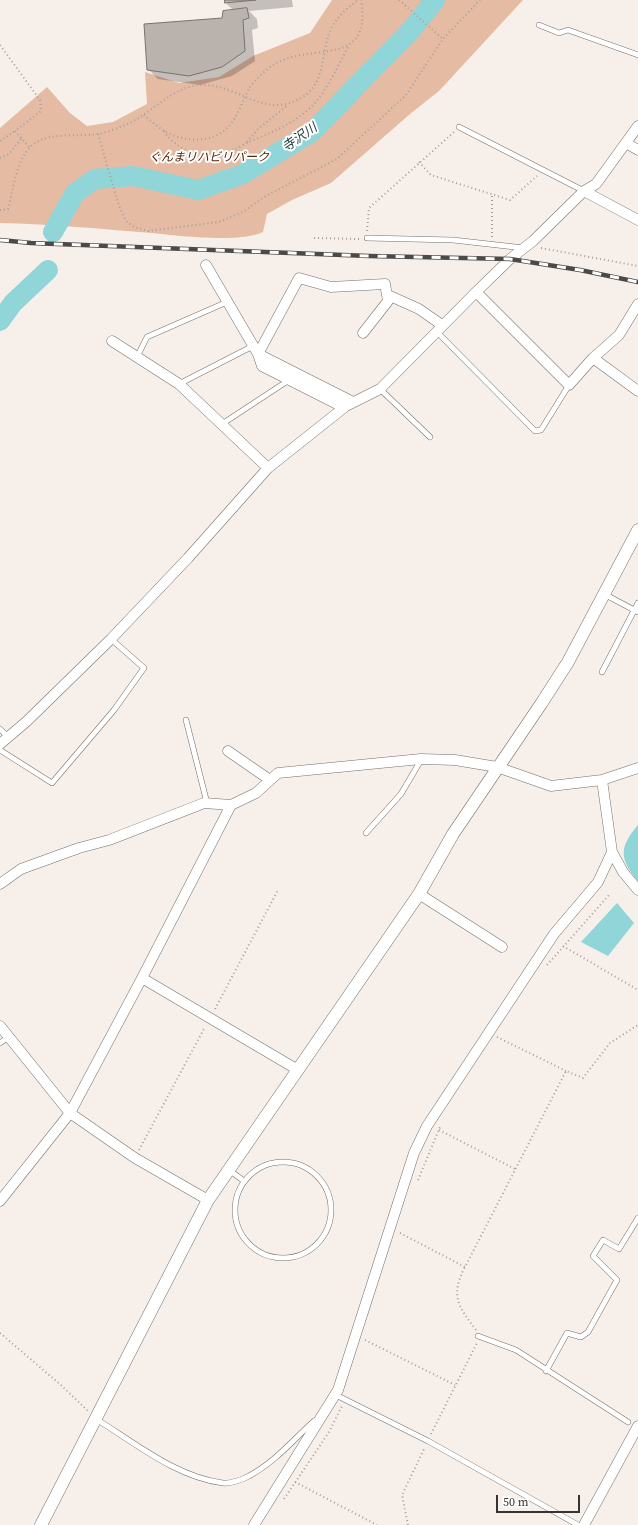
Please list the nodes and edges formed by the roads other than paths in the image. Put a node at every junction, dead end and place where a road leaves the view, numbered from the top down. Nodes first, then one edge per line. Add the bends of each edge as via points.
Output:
1 (539, 25) dead end
2 (638, 55) edge
3 (638, 126) edge
4 (459, 127) road end
5 (626, 143) junction
6 (638, 150) edge
7 (584, 191) junction
8 (638, 220) edge
9 (367, 238) road end
10 (526, 247) junction
11 (206, 265) dead end
12 (476, 292) junction
13 (388, 295) junction
14 (227, 302) junction
15 (638, 304) edge
16 (439, 328) junction
17 (362, 333) dead end
18 (112, 341) dead end
19 (256, 350) junction
20 (137, 357) junction
21 (593, 358) junction
22 (289, 380) junction
23 (179, 384) junction
24 (569, 385) junction
25 (380, 389) junction
26 (638, 390) edge
27 (353, 402) junction
28 (343, 407) junction
29 (222, 424) junction
30 (430, 437) dead end
31 (268, 468) junction
32 (638, 530) edge
33 (604, 594) junction
34 (638, 603) edge
35 (636, 611) edge
36 (111, 639) junction
37 (602, 672) dead end
38 (186, 720) dead end
39 (0, 729) edge
40 (8, 737) junction
41 (0, 744) edge
42 (0, 750) edge
43 (228, 751) dead end
44 (421, 759) junction
45 (497, 767) junction
46 (638, 768) edge
47 (270, 780) junction
48 (602, 780) junction
49 (206, 803) junction
50 (231, 804) junction
51 (366, 833) dead end
52 (612, 852) junction
53 (0, 884) edge
54 (638, 890) edge
55 (419, 894) junction
56 (502, 947) dead end
57 (142, 978) junction
58 (0, 1026) edge
59 (9, 1037) junction
60 (0, 1043) edge
61 (298, 1070) junction
62 (70, 1113) junction
63 (229, 1170) junction
64 (244, 1181) junction
65 (208, 1200) junction
66 (0, 1201) edge
67 (638, 1218) edge
68 (478, 1336) road end
69 (546, 1371) junction
70 (340, 1397) junction
71 (324, 1412) junction
72 (96, 1419) junction
73 (628, 1422) dead end
74 (638, 1426) edge
75 (41, 1525) edge
76 (254, 1525) edge
77 (578, 1525) edge
78 (584, 1525) edge

1 - 2 lane via 559,33 568,30
3 - 5 street
4 - 7 lane
5 - 6 street
5 - 7 street via 596,184
7 - 8 street
7 - 10 street
9 - 10 lane via 453,240
10 - 12 street
11 - 14 street
12 - 16 street
12 - 24 street
13 - 16 street via 419,309
13 - 17 street via 388,301
13 - 19 street via 385,284 331,287 299,278
14 - 19 street
14 - 20 lane via 147,337
15 - 21 street via 619,334
16 - 24 lane via 535,431 541,430
16 - 25 street
18 - 20 street
19 - 22 street via 262,366
19 - 23 lane
19 - 27 street
20 - 23 street
21 - 24 street
21 - 26 street
22 - 28 street
22 - 29 lane
23 - 29 street
25 - 27 street
25 - 30 lane
27 - 28 street
28 - 31 street
29 - 31 street
31 - 36 street
32 - 33 street
33 - 35 lane
33 - 45 street via 568,662
34 - 35 lane
35 - 37 lane
36 - 40 street
36 - 42 lane via 144,668 114,710 52,783
38 - 49 lane
39 - 40 lane
40 - 41 street
43 - 47 street
44 - 45 street via 455,760
44 - 47 street via 278,773
44 - 51 lane via 401,794
45 - 48 street via 551,786
45 - 55 street via 453,834
46 - 48 street
47 - 50 street via 256,793
48 - 52 street
49 - 50 street
49 - 53 street via 109,840 22,869
50 - 57 street
52 - 54 street via 622,872
52 - 70 street via 598,882 554,934 427,1126 414,1153
55 - 56 street
55 - 61 street
57 - 61 street
57 - 62 street
58 - 59 street
59 - 60 lane
59 - 62 street
61 - 63 street
62 - 65 street via 135,1158
62 - 66 street
63 - 64 lane
63 - 65 street
64 - 64 lane via 256,1169 271,1163 288,1162 304,1166 317,1176 331,1206 330,1222 323,1237 312,1249 297,1256 267,1256 253,1248 243,1238 236,1224 234,1209 237,1194
65 - 72 street
67 - 69 lane via 619,1249 603,1240 593,1256 616,1280 588,1332 581,1337 567,1333
68 - 69 lane via 516,1350
69 - 73 lane
70 - 71 street
70 - 77 lane via 428,1442
71 - 72 lane via 284,1452 249,1477 225,1484 181,1471
71 - 76 street
72 - 75 street
74 - 78 street

